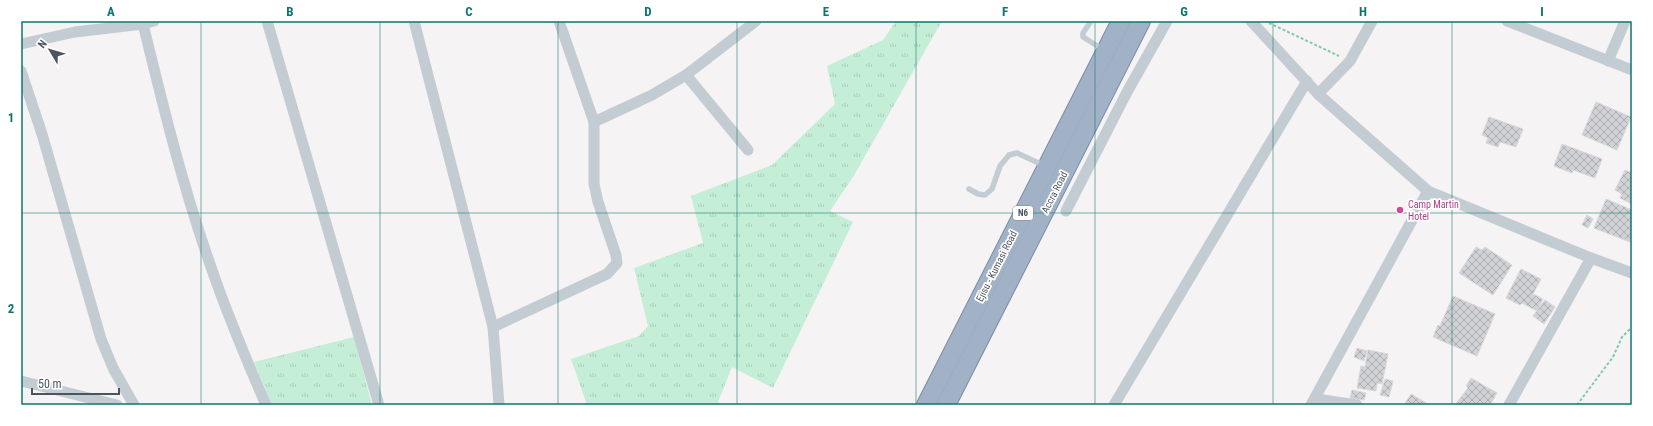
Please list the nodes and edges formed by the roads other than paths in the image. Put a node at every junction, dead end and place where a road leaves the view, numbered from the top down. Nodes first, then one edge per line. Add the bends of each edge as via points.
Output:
1 (154, 21) edge
2 (268, 21) edge
3 (414, 21) edge
4 (559, 21) edge
5 (756, 21) edge
6 (1091, 21) edge
7 (1120, 21) edge
8 (1141, 21) edge
9 (1167, 21) edge
10 (1251, 21) edge
11 (1372, 21) edge
12 (1507, 21) edge
13 (1625, 21) edge
14 (143, 24) junction
15 (21, 44) edge
16 (1106, 51) junction
17 (1608, 61) junction
18 (1632, 70) edge
19 (21, 71) edge
20 (686, 75) junction
21 (1307, 81) junction
22 (1318, 94) junction
23 (594, 122) junction
24 (748, 150) dead end
25 (1047, 167) junction
26 (969, 189) dead end
27 (1428, 191) junction
28 (1066, 211) dead end
29 (1591, 258) junction
30 (1632, 273) edge
31 (493, 327) junction
32 (21, 381) edge
33 (1314, 402) edge
34 (117, 405) edge
35 (134, 405) edge
36 (266, 405) edge
37 (379, 405) edge
38 (499, 405) edge
39 (926, 405) edge
40 (946, 405) edge
41 (1114, 405) edge
42 (1357, 405) edge
43 (1509, 405) edge

1 - 14 street
2 - 37 street
3 - 31 street
4 - 23 street
5 - 20 street
6 - 16 lane via 1083,37
7 - 16 highway, Ejisu - Kumasi Road / N6
8 - 40 highway, Accra Road / N6
9 - 28 street
10 - 21 street
11 - 22 street via 1350,61
12 - 17 street
13 - 17 street
14 - 15 street via 75,32
14 - 36 street via 176,156 210,265
16 - 25 highway, Ejisu - Kumasi Road / N6
17 - 18 street
19 - 35 street via 101,339 113,368
20 - 23 street via 652,95
20 - 24 street
21 - 22 street
21 - 41 street
22 - 27 street
23 - 31 street via 594,184 617,263 608,274
25 - 26 lane via 1017,153 1009,155 1000,166 992,189 985,195
25 - 39 highway, Ejisu - Kumasi Road / N6
27 - 29 street
27 - 33 street
29 - 30 street
29 - 43 street
31 - 38 street
32 - 34 street
33 - 42 street

